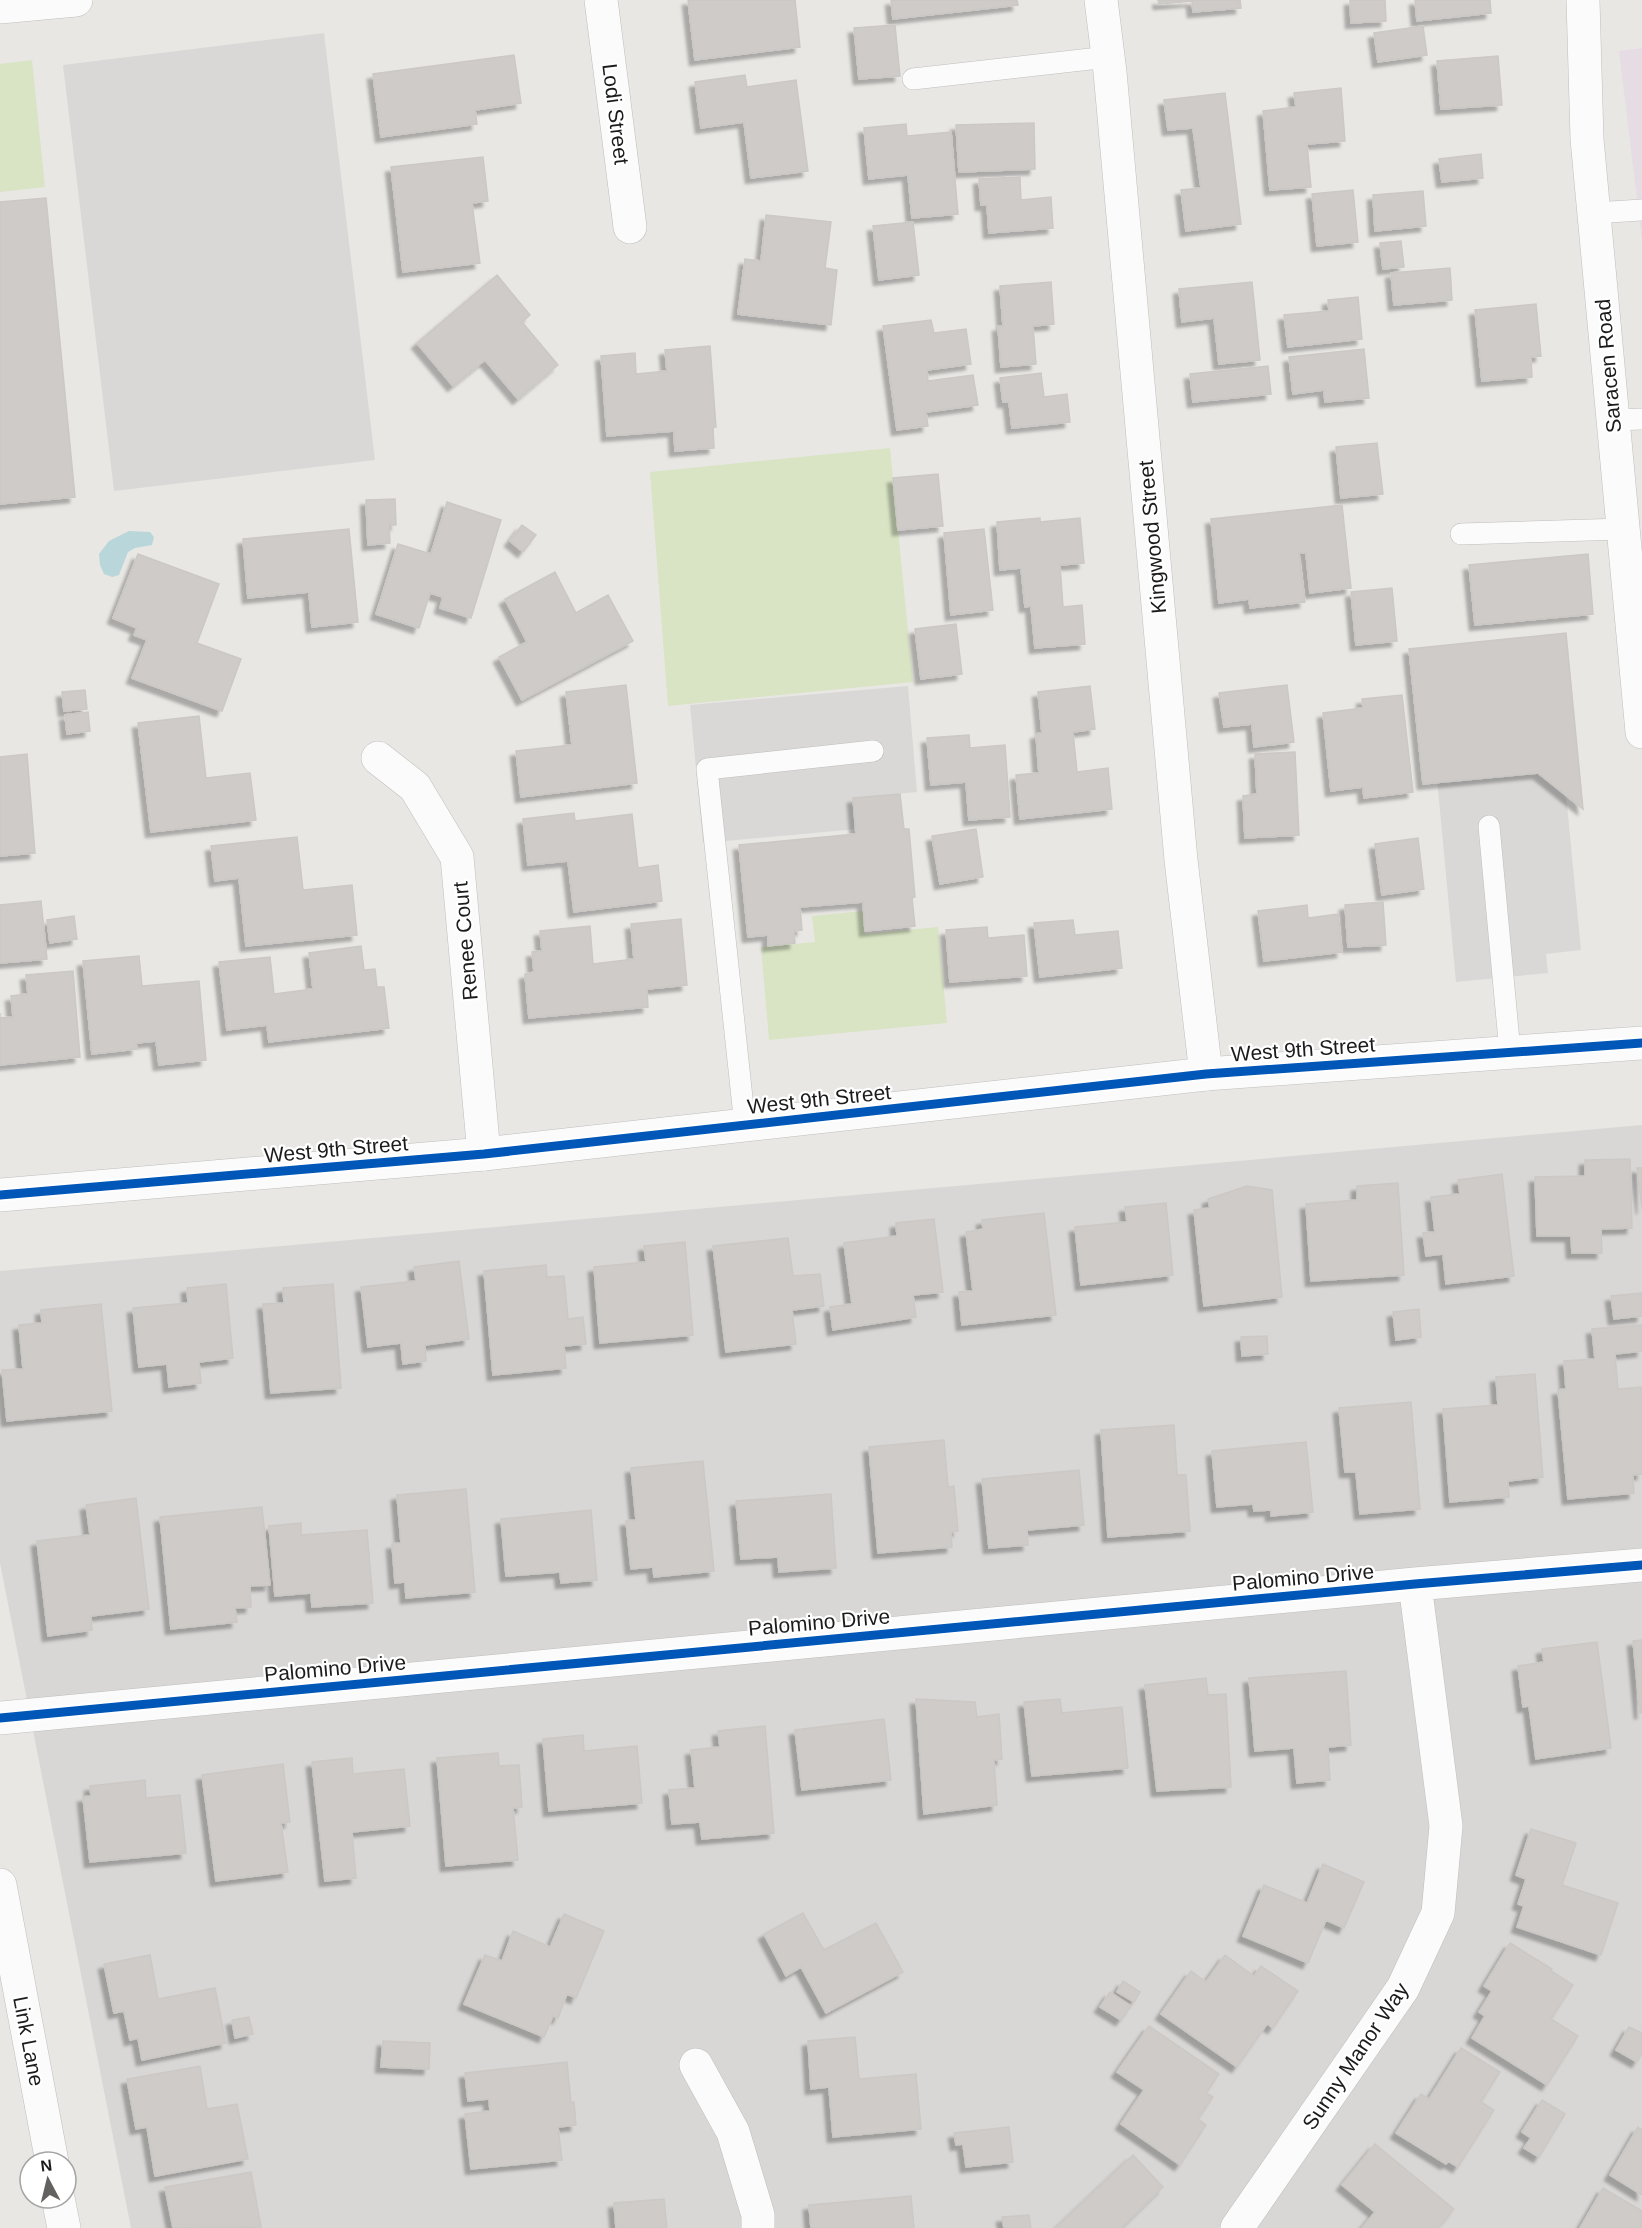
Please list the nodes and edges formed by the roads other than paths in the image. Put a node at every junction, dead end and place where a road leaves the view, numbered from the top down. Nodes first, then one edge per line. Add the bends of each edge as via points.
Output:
1 (76, 0) edge
2 (601, 0) edge
3 (1101, 0) edge
4 (1583, 0) edge
5 (0, 7) edge
6 (1108, 57) junction
7 (913, 78) dead end
8 (1642, 210) edge
9 (1594, 213) junction
10 (630, 227) dead end
11 (1628, 419) edge
12 (1623, 529) junction
13 (1461, 534) dead end
14 (1638, 650) edge
15 (1642, 732) edge
16 (873, 751) dead end
17 (378, 758) dead end
18 (1489, 826) dead end
19 (1642, 1043) edge
20 (1510, 1052) junction
21 (1206, 1074) junction
22 (745, 1126) junction
23 (484, 1154) junction
24 (0, 1195) edge
25 (1642, 1565) edge
26 (1415, 1584) junction
27 (0, 1718) edge
28 (0, 1885) edge
29 (696, 2065) dead end
30 (50, 2150) edge
31 (60, 2210) edge
32 (64, 2228) edge
33 (758, 2228) edge
34 (1237, 2228) edge

1 - 5 street
2 - 10 street, Lodi Street
3 - 6 street, Kingwood Street
4 - 9 street, Saracen Road via 1587,139
6 - 7 lane
6 - 21 street, Kingwood Street via 1181,860
8 - 9 lane
9 - 11 street, Saracen Road
11 - 12 street, Saracen Road
12 - 13 lane
12 - 14 street, Saracen Road
14 - 15 street, Saracen Road
16 - 22 lane via 707,769
17 - 23 street, Renee Court via 415,787 457,857
18 - 20 lane
19 - 20 street, West 9th Street
20 - 21 street, West 9th Street
21 - 22 street, West 9th Street
22 - 23 street, West 9th Street
23 - 24 street, West 9th Street
25 - 26 street, Palomino Drive
26 - 27 street, Palomino Drive
26 - 34 street, Sunny Manor Way via 1446,1826 1438,1913 1404,1988
28 - 30 street, Link Lane
29 - 33 street via 733,2132 758,2215
31 - 32 street

